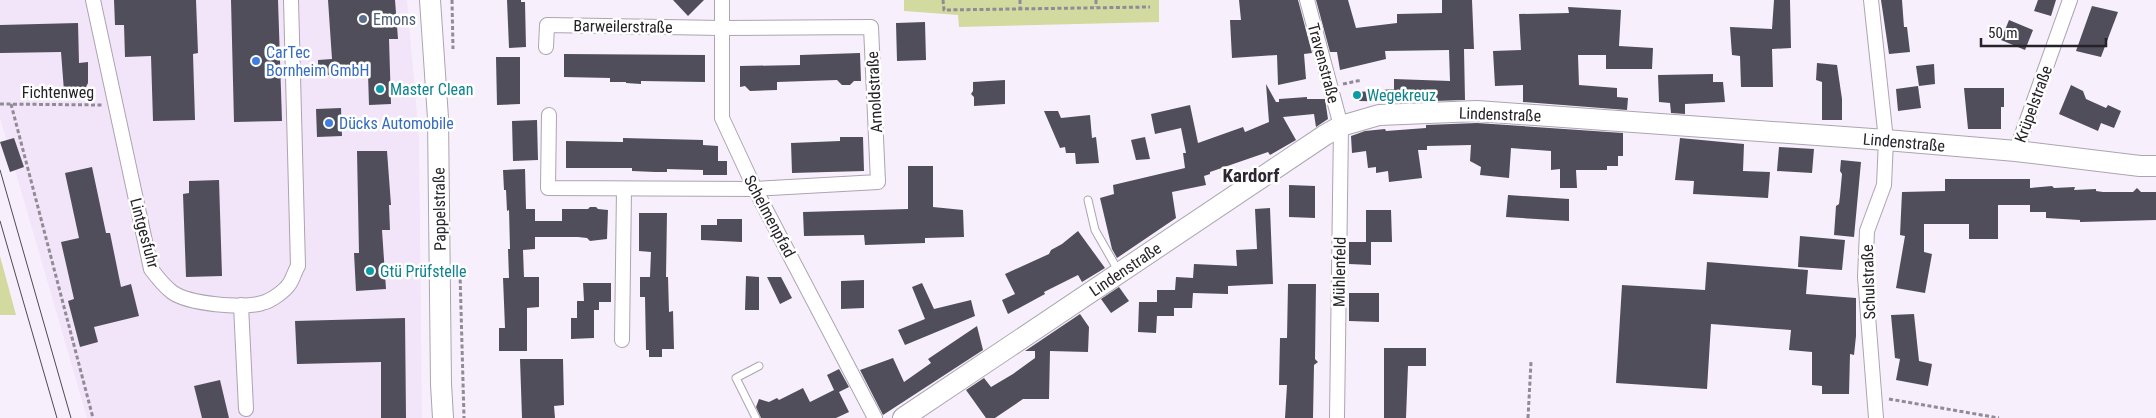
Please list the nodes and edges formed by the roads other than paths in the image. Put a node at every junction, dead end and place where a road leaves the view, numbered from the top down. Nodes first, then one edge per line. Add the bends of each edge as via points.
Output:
1 (93, 0) edge
2 (291, 0) edge
3 (430, 0) edge
4 (722, 0) edge
5 (1307, 0) edge
6 (1871, 0) edge
7 (2070, 0) edge
8 (722, 28) junction
9 (546, 47) dead end
10 (550, 114) dead end
11 (1342, 126) junction
12 (1886, 140) junction
13 (2016, 152) junction
14 (2156, 166) edge
15 (624, 189) junction
16 (755, 189) junction
17 (1088, 200) dead end
18 (1119, 272) junction
19 (241, 305) junction
20 (622, 340) dead end
21 (759, 366) dead end
22 (246, 409) dead end
23 (443, 418) edge
24 (756, 418) edge
25 (875, 418) edge
26 (903, 418) edge
27 (1337, 418) edge
28 (1876, 418) edge

1 - 19 street, Lintgesfuhr via 151,269 172,293 187,300 203,304
2 - 19 street, Lintgesfuhr via 298,266 290,284 277,294 262,304
3 - 23 street, Pappelstraße via 438,118
4 - 8 street, Schelmenpfad
5 - 11 street, Travenstraße
6 - 12 street, Schulstraße
7 - 13 street, Krüpelstraße
8 - 9 street, Barweilerstraße via 547,25
8 - 16 street, Schelmenpfad via 722,118
8 - 16 street, Arnoldstraße via 871,27 878,182
10 - 15 street via 548,188
11 - 12 street, Lindenstraße via 1379,115 1478,111
11 - 18 street, Lindenstraße
11 - 27 street, Mühlenfeld
12 - 13 street, Lindenstraße
12 - 28 street, Schulstraße via 1884,185 1867,231 1865,277
13 - 14 street, Lindenstraße
15 - 16 street
15 - 20 street
16 - 25 street, Schelmenpfad
17 - 18 lane via 1095,230
18 - 26 street, Lindenstraße
19 - 22 street
21 - 24 lane via 736,378

